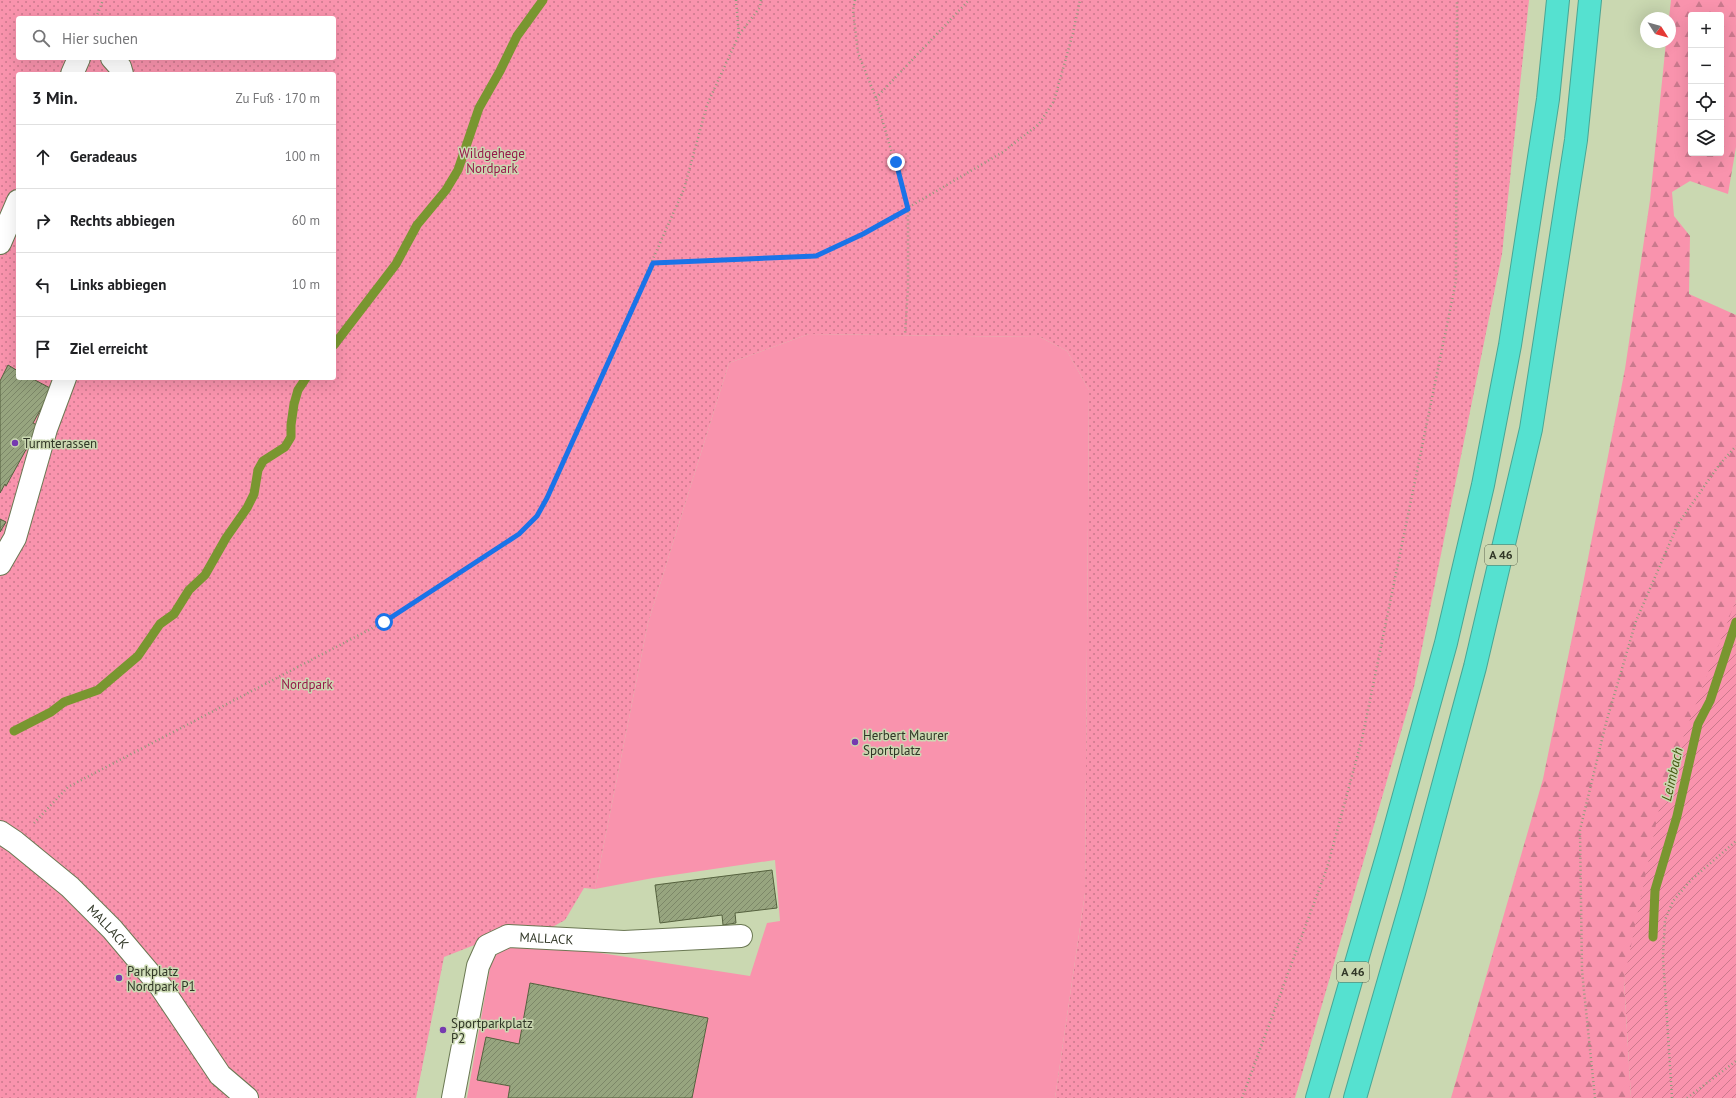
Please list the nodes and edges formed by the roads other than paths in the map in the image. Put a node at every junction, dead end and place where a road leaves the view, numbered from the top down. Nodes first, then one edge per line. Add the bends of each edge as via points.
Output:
1 (1558, 0) edge
2 (1590, 0) edge
3 (78, 60) edge
4 (114, 60) edge
5 (73, 72) edge
6 (121, 72) edge
7 (16, 206) edge
8 (0, 243) edge
9 (64, 380) edge
10 (0, 564) edge
11 (8, 837) edge
12 (741, 936) dead end
13 (247, 1098) edge
14 (453, 1098) edge
15 (1317, 1098) edge
16 (1355, 1098) edge

1 - 15 highway, A 46 via 1548,99 1511,338 1483,485 1444,651
2 - 16 highway, A 46 via 1576,140 1531,429 1473,675
3 - 5 street
4 - 6 street
7 - 8 street
9 - 10 street via 46,429 15,538
11 - 13 street, MALLACK via 70,887 112,929 161,987 220,1075
12 - 14 street, MALLACK via 624,942 508,936 488,946 478,966

